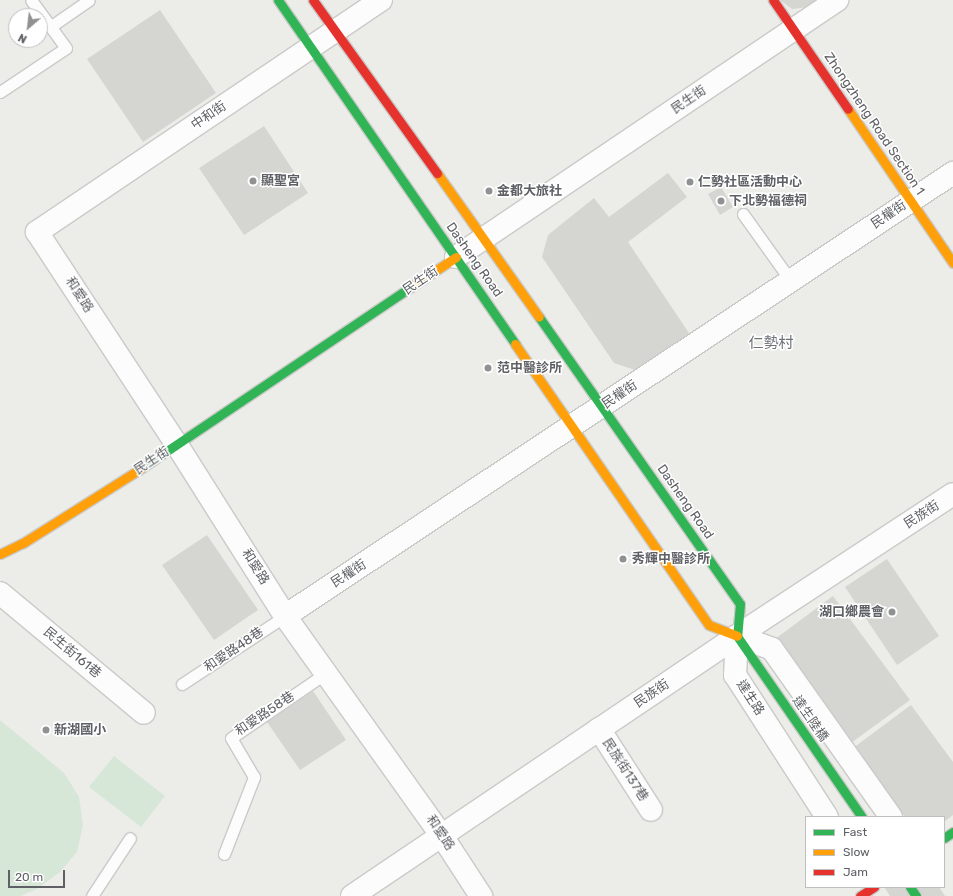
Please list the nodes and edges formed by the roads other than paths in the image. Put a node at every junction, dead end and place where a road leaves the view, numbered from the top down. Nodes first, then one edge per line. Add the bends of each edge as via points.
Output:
1 (31, 0) edge
2 (89, 0) edge
3 (278, 0) edge
4 (313, 0) edge
5 (381, 0) edge
6 (773, 0) edge
7 (837, 0) edge
8 (50, 27) junction
9 (794, 30) junction
10 (335, 32) junction
11 (310, 48) junction
12 (0, 92) edge
13 (953, 173) edge
14 (911, 201) junction
15 (743, 214) dead end
16 (37, 232) joint
17 (484, 238) junction
18 (456, 257) junction
19 (953, 263) edge
20 (791, 281) junction
21 (602, 407) junction
22 (573, 427) junction
23 (178, 445) junction
24 (953, 494) edge
25 (0, 554) edge
26 (0, 593) edge
27 (285, 616) junction
28 (737, 636) junction
29 (326, 673) junction
30 (182, 684) dead end
31 (144, 713) dead end
32 (599, 730) junction
33 (651, 810) dead end
34 (826, 816) edge
35 (861, 816) edge
36 (890, 816) edge
37 (442, 836) junction
38 (130, 838) dead end
39 (224, 854) dead end
40 (92, 896) edge
41 (352, 896) edge
42 (481, 896) edge

1 - 8 lane
2 - 8 lane
3 - 11 main road, Dasheng Road
4 - 10 main road, Dasheng Road
5 - 10 street, 中和街
6 - 9 main road, Zhongzheng Road Section 1
7 - 9 street, 民生街
8 - 12 lane via 66,48
9 - 14 main road, Zhongzheng Road Section 1
9 - 17 street, 民生街
10 - 11 street, 中和街
10 - 17 main road, Dasheng Road
11 - 16 street, 中和街
11 - 18 main road, Dasheng Road
13 - 14 street, 民權街
14 - 19 main road, Zhongzheng Road Section 1
14 - 20 street, 民權街
15 - 20 lane
16 - 23 street, 和愛路
17 - 18 street, 民生街
17 - 21 main road, Dasheng Road
18 - 22 main road, Dasheng Road
18 - 23 main road, 民生街
20 - 21 street, 民權街
21 - 22 street, 民權街
21 - 28 main road, Dasheng Road via 740,604
22 - 27 street, 民權街
22 - 28 main road, Dasheng Road via 709,625
23 - 25 main road, 民生街 via 23,543
23 - 27 street, 和愛路
24 - 28 street, 民族街
26 - 31 street, 民生街161巷
27 - 29 street, 和愛路
27 - 30 lane, 和愛路48巷
28 - 32 street, 民族街
28 - 34 street, 達生路 via 735,675
28 - 35 main road, 達生陸橋
28 - 36 street via 772,649
29 - 37 street, 和愛路
29 - 39 lane, 和愛路58巷 via 231,738 254,777
32 - 33 street, 民族街137巷
32 - 37 street, 民族街
37 - 41 street, 民族街
37 - 42 street, 和愛路
38 - 40 lane

